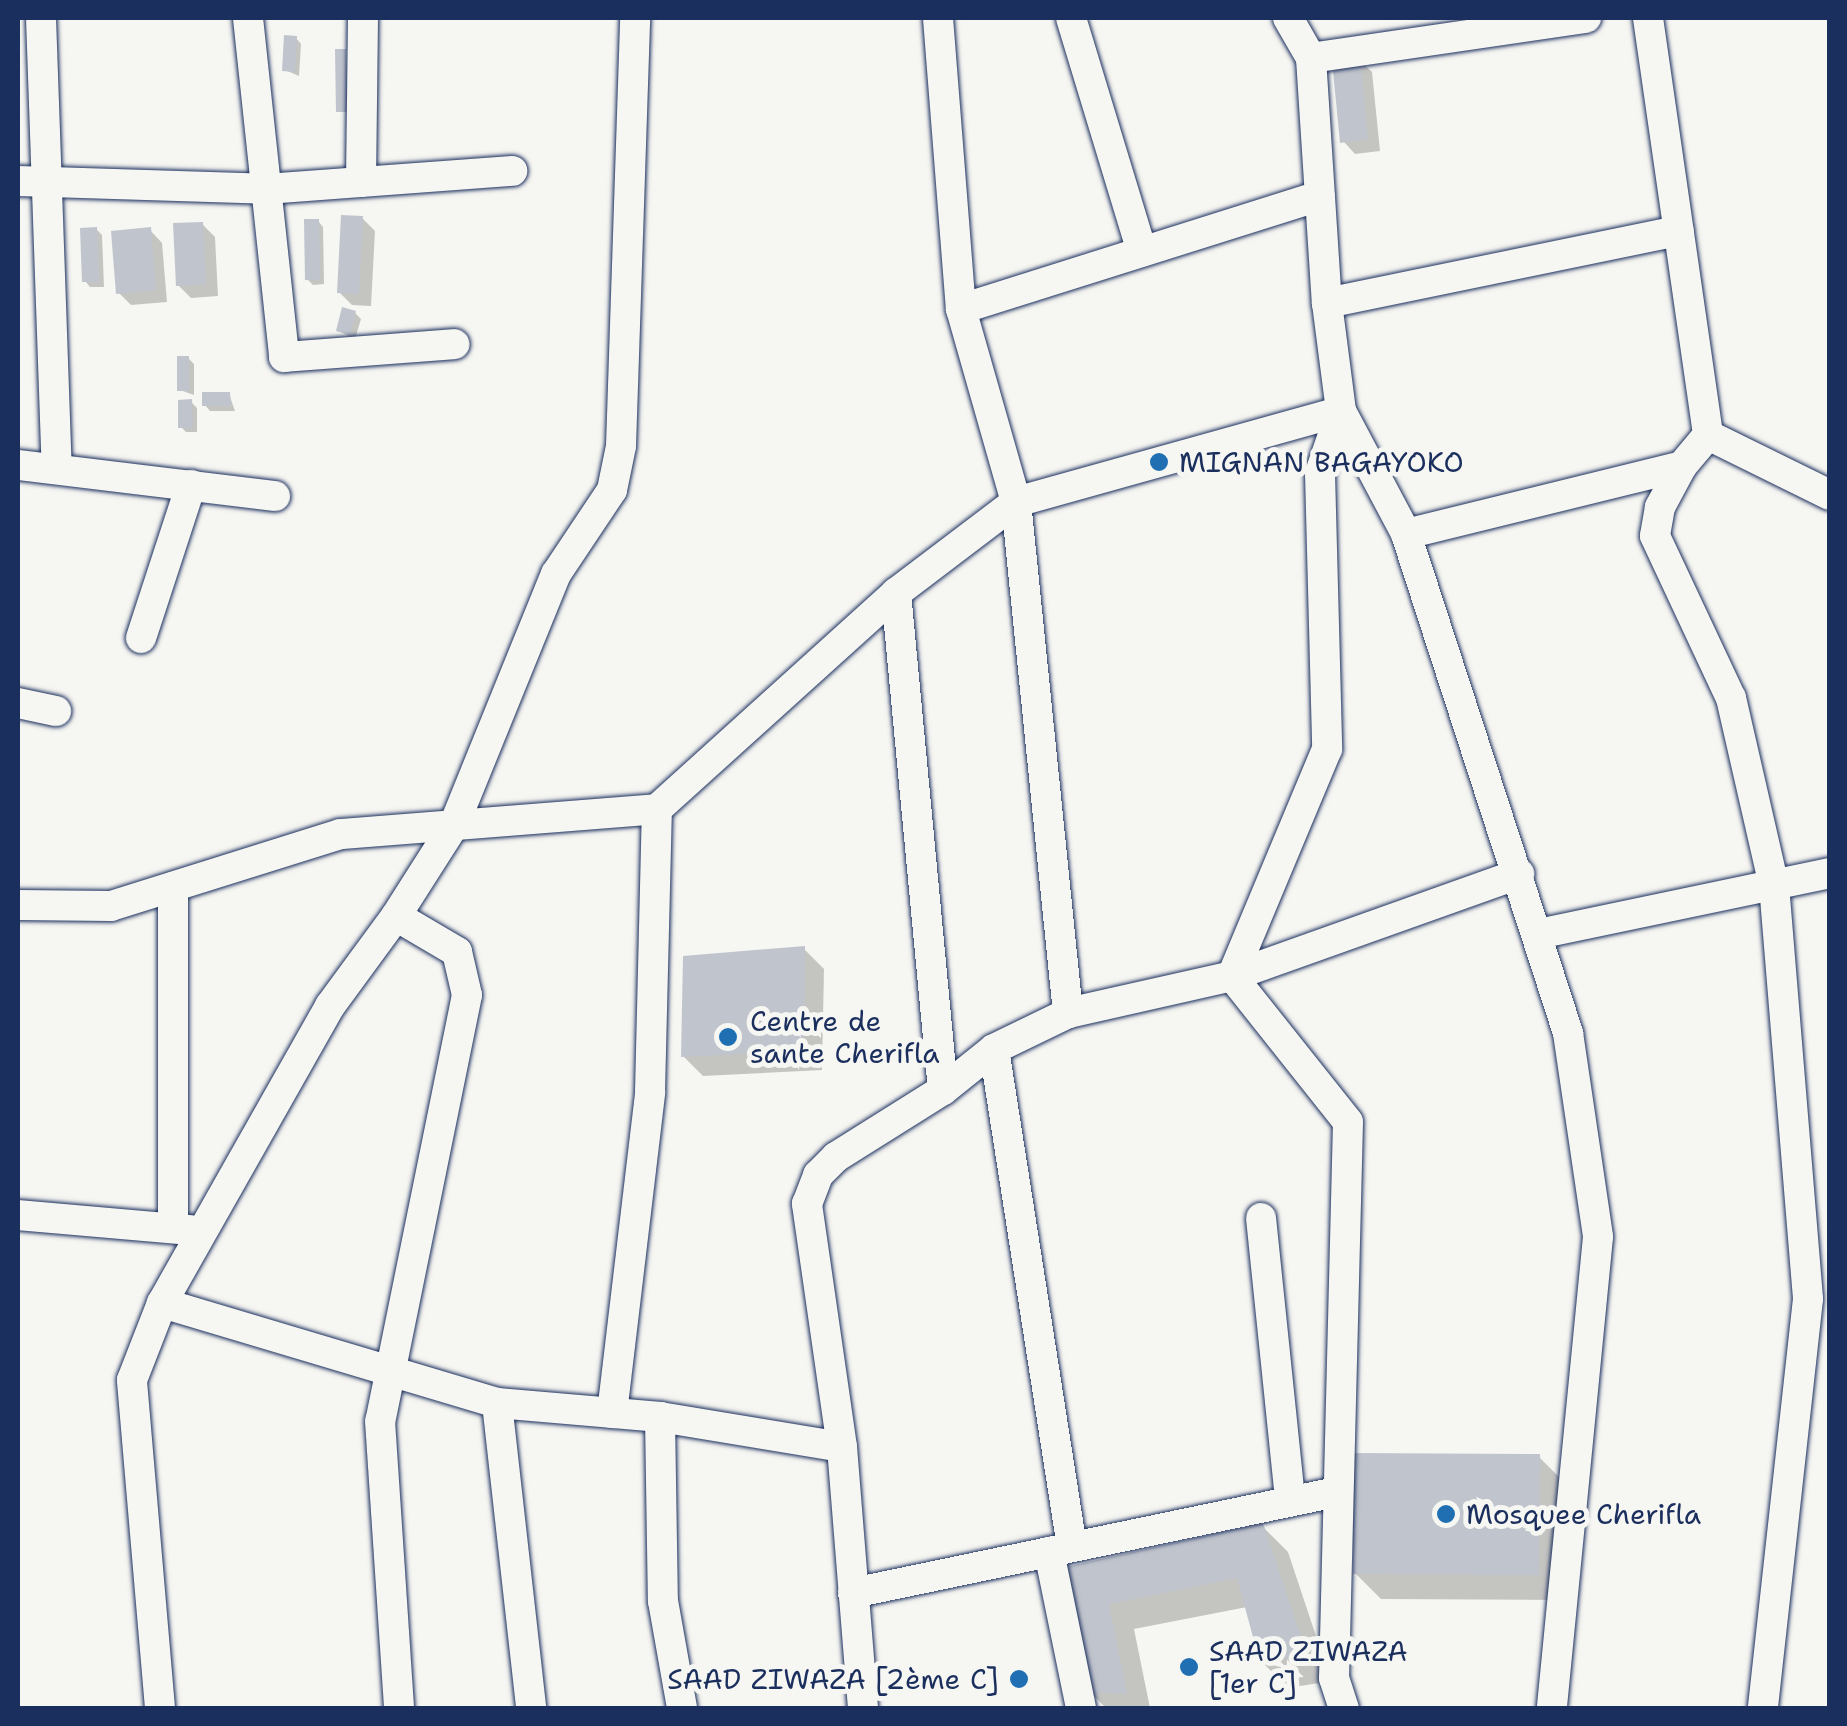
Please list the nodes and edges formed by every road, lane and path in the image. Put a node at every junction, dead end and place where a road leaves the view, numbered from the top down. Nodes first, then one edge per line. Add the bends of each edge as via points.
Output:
1 (42, 18) edge
2 (248, 18) edge
3 (363, 18) edge
4 (635, 18) edge
5 (938, 18) edge
6 (1071, 18) edge
7 (1288, 18) edge
8 (1586, 18) edge
9 (1648, 18) edge
10 (1310, 58) junction
11 (512, 171) dead end
12 (32, 182) edge
13 (361, 182) junction
14 (266, 190) junction
15 (1320, 196) junction
16 (1678, 231) junction
17 (1142, 251) junction
18 (1327, 303) junction
19 (961, 308) junction
20 (455, 344) dead end
21 (1341, 411) junction
22 (1708, 436) junction
23 (18, 465) edge
24 (1682, 466) junction
25 (57, 468) junction
26 (191, 485) junction
27 (1830, 494) edge
28 (276, 496) dead end
29 (1016, 502) junction
30 (1406, 534) junction
31 (896, 593) junction
32 (141, 638) dead end
33 (18, 704) edge
34 (56, 712) dead end
35 (657, 809) junction
36 (454, 826) junction
37 (1518, 874) junction
38 (1830, 874) edge
39 (1774, 885) junction
40 (172, 887) junction
41 (18, 905) edge
42 (396, 916) junction
43 (1538, 934) junction
44 (1232, 976) junction
45 (1068, 1013) junction
46 (994, 1049) junction
47 (943, 1090) junction
48 (18, 1216) edge
49 (1261, 1218) dead end
50 (188, 1230) junction
51 (1819, 1297) edge
52 (162, 1303) junction
53 (392, 1371) junction
54 (497, 1402) junction
55 (612, 1413) junction
56 (660, 1417) junction
57 (842, 1447) junction
58 (1336, 1492) junction
59 (1290, 1502) junction
60 (1061, 1550) junction
61 (853, 1593) junction
62 (160, 1708) edge
63 (399, 1708) edge
64 (531, 1708) edge
65 (682, 1708) edge
66 (862, 1708) edge
67 (1080, 1708) edge
68 (1344, 1708) edge
69 (1552, 1708) edge
70 (1763, 1708) edge

1 - 12 street
2 - 14 street
3 - 13 street
4 - 36 street via 621,446 612,490 556,574
5 - 19 street
6 - 17 street
7 - 10 street
8 - 10 street
9 - 16 street
10 - 15 street
11 - 13 street
12 - 14 street
12 - 25 street
13 - 14 street
14 - 20 street via 284,357
15 - 17 street
15 - 18 street
16 - 18 street
16 - 22 street
17 - 19 street
18 - 21 street
19 - 29 street
21 - 29 street
21 - 30 street
21 - 44 street via 1320,472 1327,749
22 - 24 street
22 - 27 street
23 - 25 street
24 - 30 street
24 - 39 street via 1660,507 1655,536 1730,698
25 - 26 street
26 - 28 street
26 - 32 street
29 - 31 street
29 - 45 street
30 - 37 street
31 - 35 street
31 - 47 street
33 - 34 street
35 - 36 street
35 - 55 street via 650,1092
36 - 40 street via 341,834
36 - 42 street
37 - 43 street
37 - 44 street
38 - 39 street
39 - 43 street
39 - 51 street
40 - 41 street via 111,906
40 - 50 street
42 - 50 street via 330,1006
42 - 53 street via 457,952 468,995
43 - 69 street via 1568,1033 1598,1237
44 - 45 street
44 - 58 street via 1348,1122
45 - 46 street
46 - 47 street
46 - 60 street
47 - 57 street via 836,1157 818,1175 807,1204
48 - 50 street
49 - 59 street
50 - 52 street
51 - 70 street
52 - 53 street
52 - 62 street via 132,1380
53 - 54 street
53 - 63 street via 380,1422
54 - 55 street
54 - 64 street
55 - 56 street
56 - 57 street
56 - 65 street via 663,1601
57 - 61 street
58 - 59 street
58 - 68 street via 1334,1678
59 - 60 street
60 - 61 street
60 - 67 street
61 - 66 street

